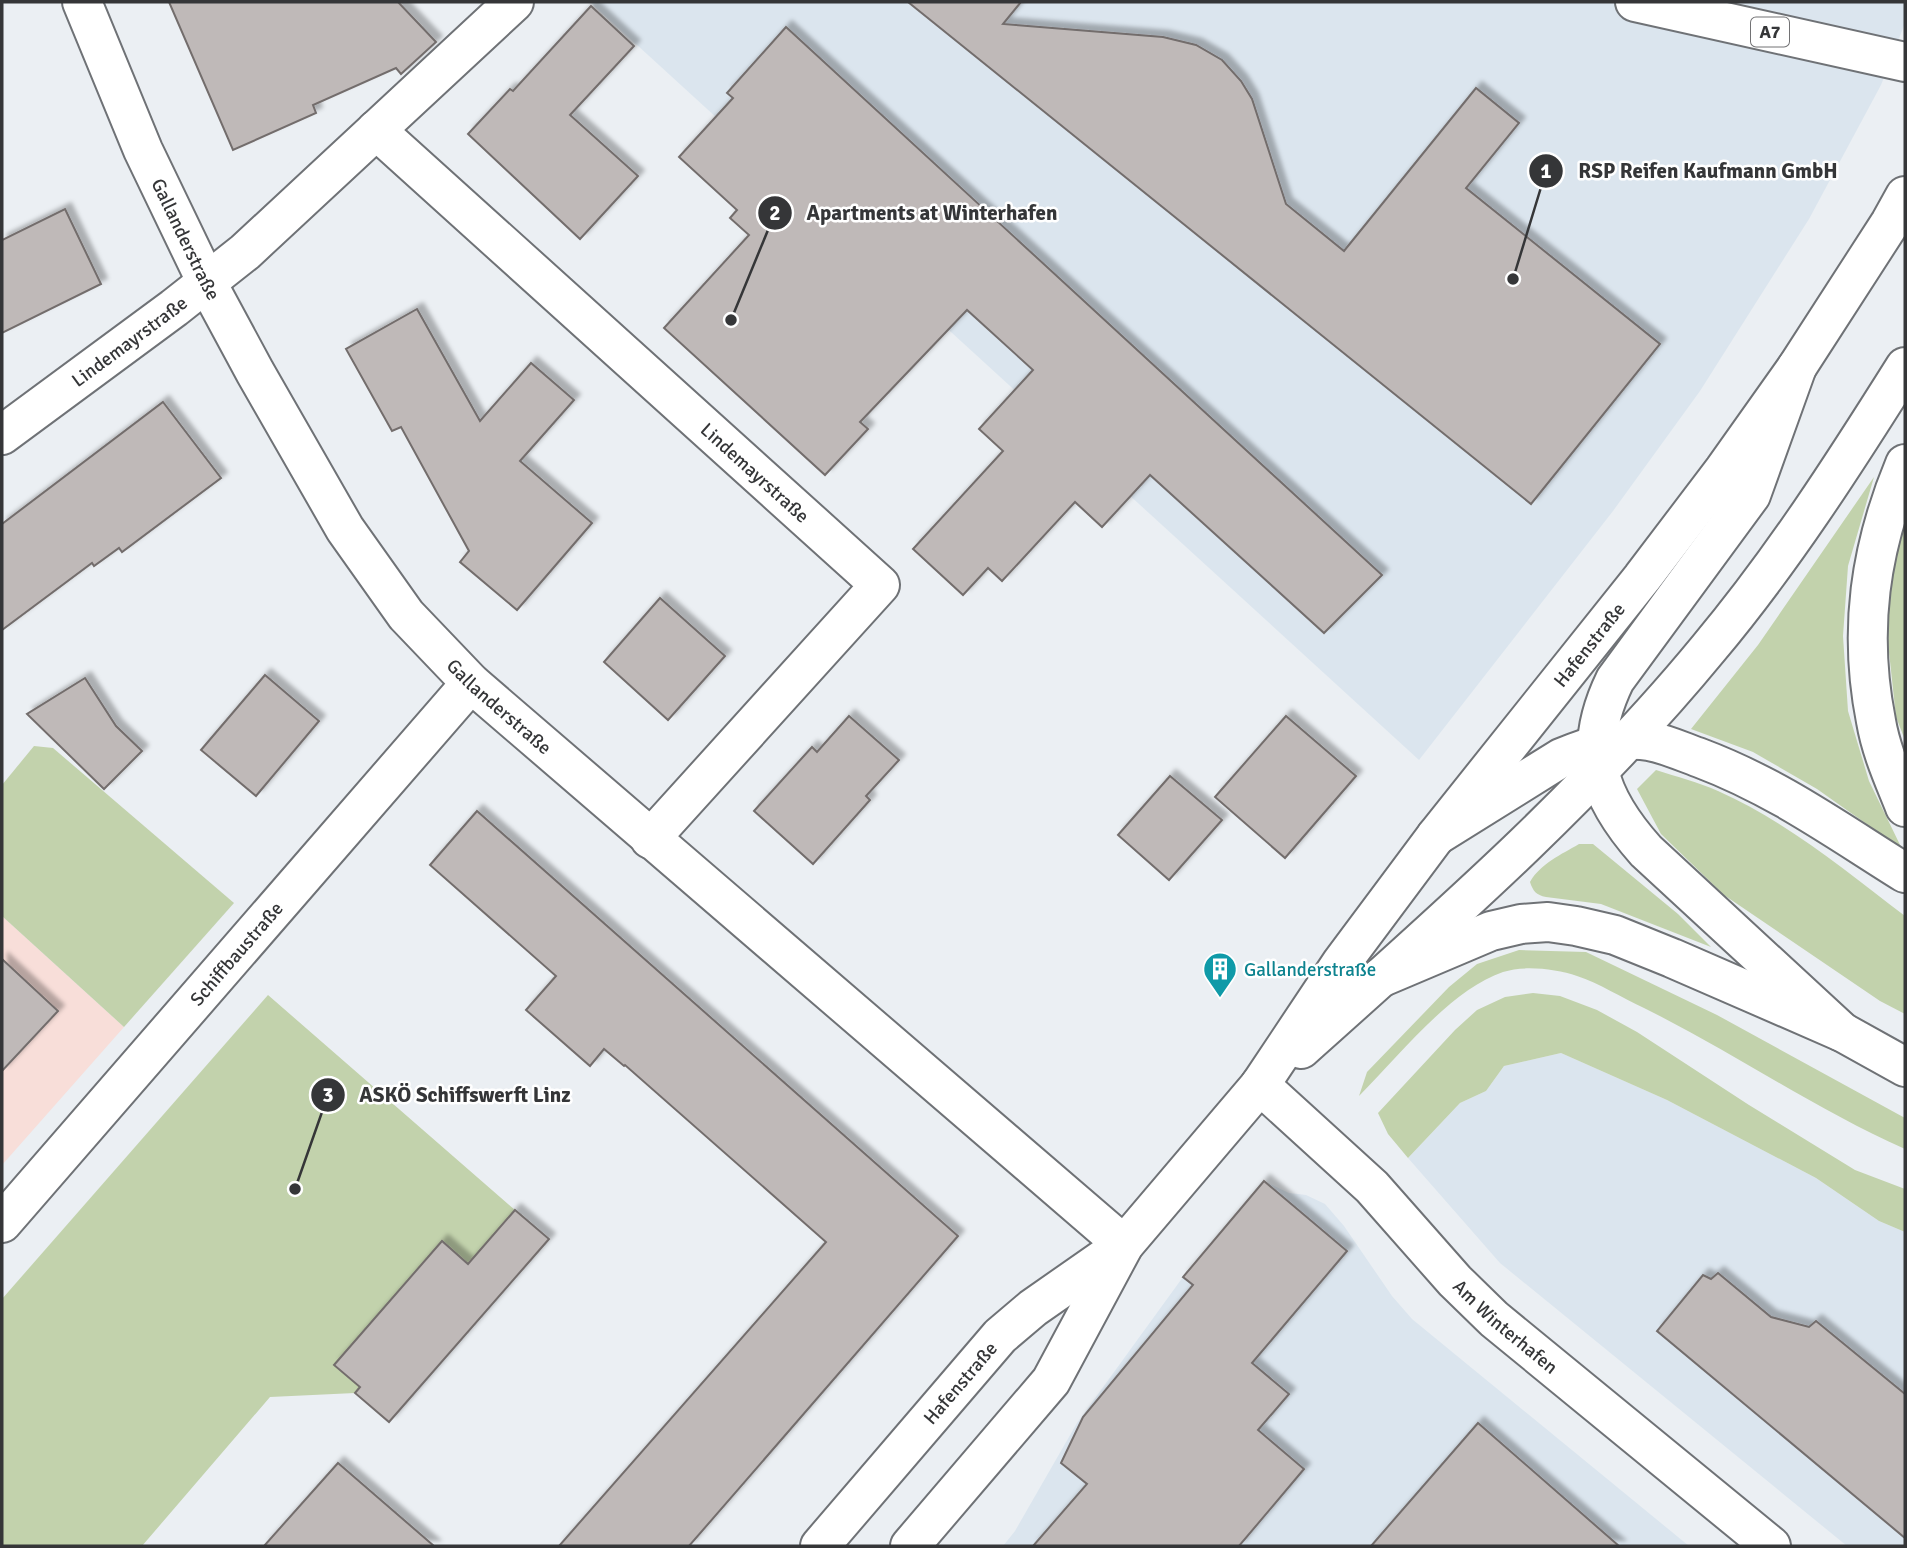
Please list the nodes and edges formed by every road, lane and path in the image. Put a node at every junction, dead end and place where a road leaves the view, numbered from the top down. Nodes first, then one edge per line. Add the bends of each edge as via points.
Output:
1 (82, 2) edge
2 (514, 2) edge
3 (1636, 2) edge
4 (1905, 62) edge
5 (376, 130) junction
6 (1905, 196) edge
7 (207, 282) junction
8 (1797, 367) junction
9 (1905, 368) edge
10 (2, 435) edge
11 (1905, 464) edge
12 (471, 683) junction
13 (1607, 752) junction
14 (1905, 807) edge
15 (1436, 836) junction
16 (650, 839) junction
17 (1905, 873) edge
18 (1380, 978) junction
19 (1842, 1032) junction
20 (1905, 1067) edge
21 (1260, 1085) junction
22 (2, 1223) edge
23 (1124, 1245) junction
24 (820, 1546) edge
25 (910, 1546) edge
26 (1771, 1546) edge

1 - 7 main road, Gallanderstraße via 143,150
2 - 5 main road, Lindemayrstraße
3 - 4 main road, A7
5 - 7 main road, Lindemayrstraße
5 - 16 main road, Lindemayrstraße via 880,585
6 - 8 main road, Hafenstraße
7 - 10 main road, Lindemayrstraße
7 - 12 main road, Gallanderstraße via 345,529 406,615
8 - 13 main road via 1751,495 1605,700 1598,729
8 - 15 main road, Hafenstraße via 1675,535
9 - 13 main road, Hafenstraße via 1792,540 1709,648
11 - 14 main road via 1871,573 1867,659 1876,722
12 - 16 main road, Gallanderstraße
12 - 22 main road, Schiffbaustraße
13 - 15 main road via 1561,758
13 - 17 main road via 1648,741 1734,771 1829,822
13 - 18 main road, Hafenstraße via 1527,842
13 - 19 main road via 1612,808 1623,825 1646,852
15 - 21 main road, Hafenstraße via 1342,962
16 - 23 main road, Gallanderstraße
18 - 19 main road via 1491,932 1548,922 1615,935
18 - 21 main road, Hafenstraße
19 - 20 main road
21 - 23 main road, Hafenstraße
21 - 26 main road, Am Winterhafen via 1372,1187 1494,1319
23 - 24 main road, Hafenstraße via 1000,1336
23 - 25 main road, Hafenstraße via 1051,1381

